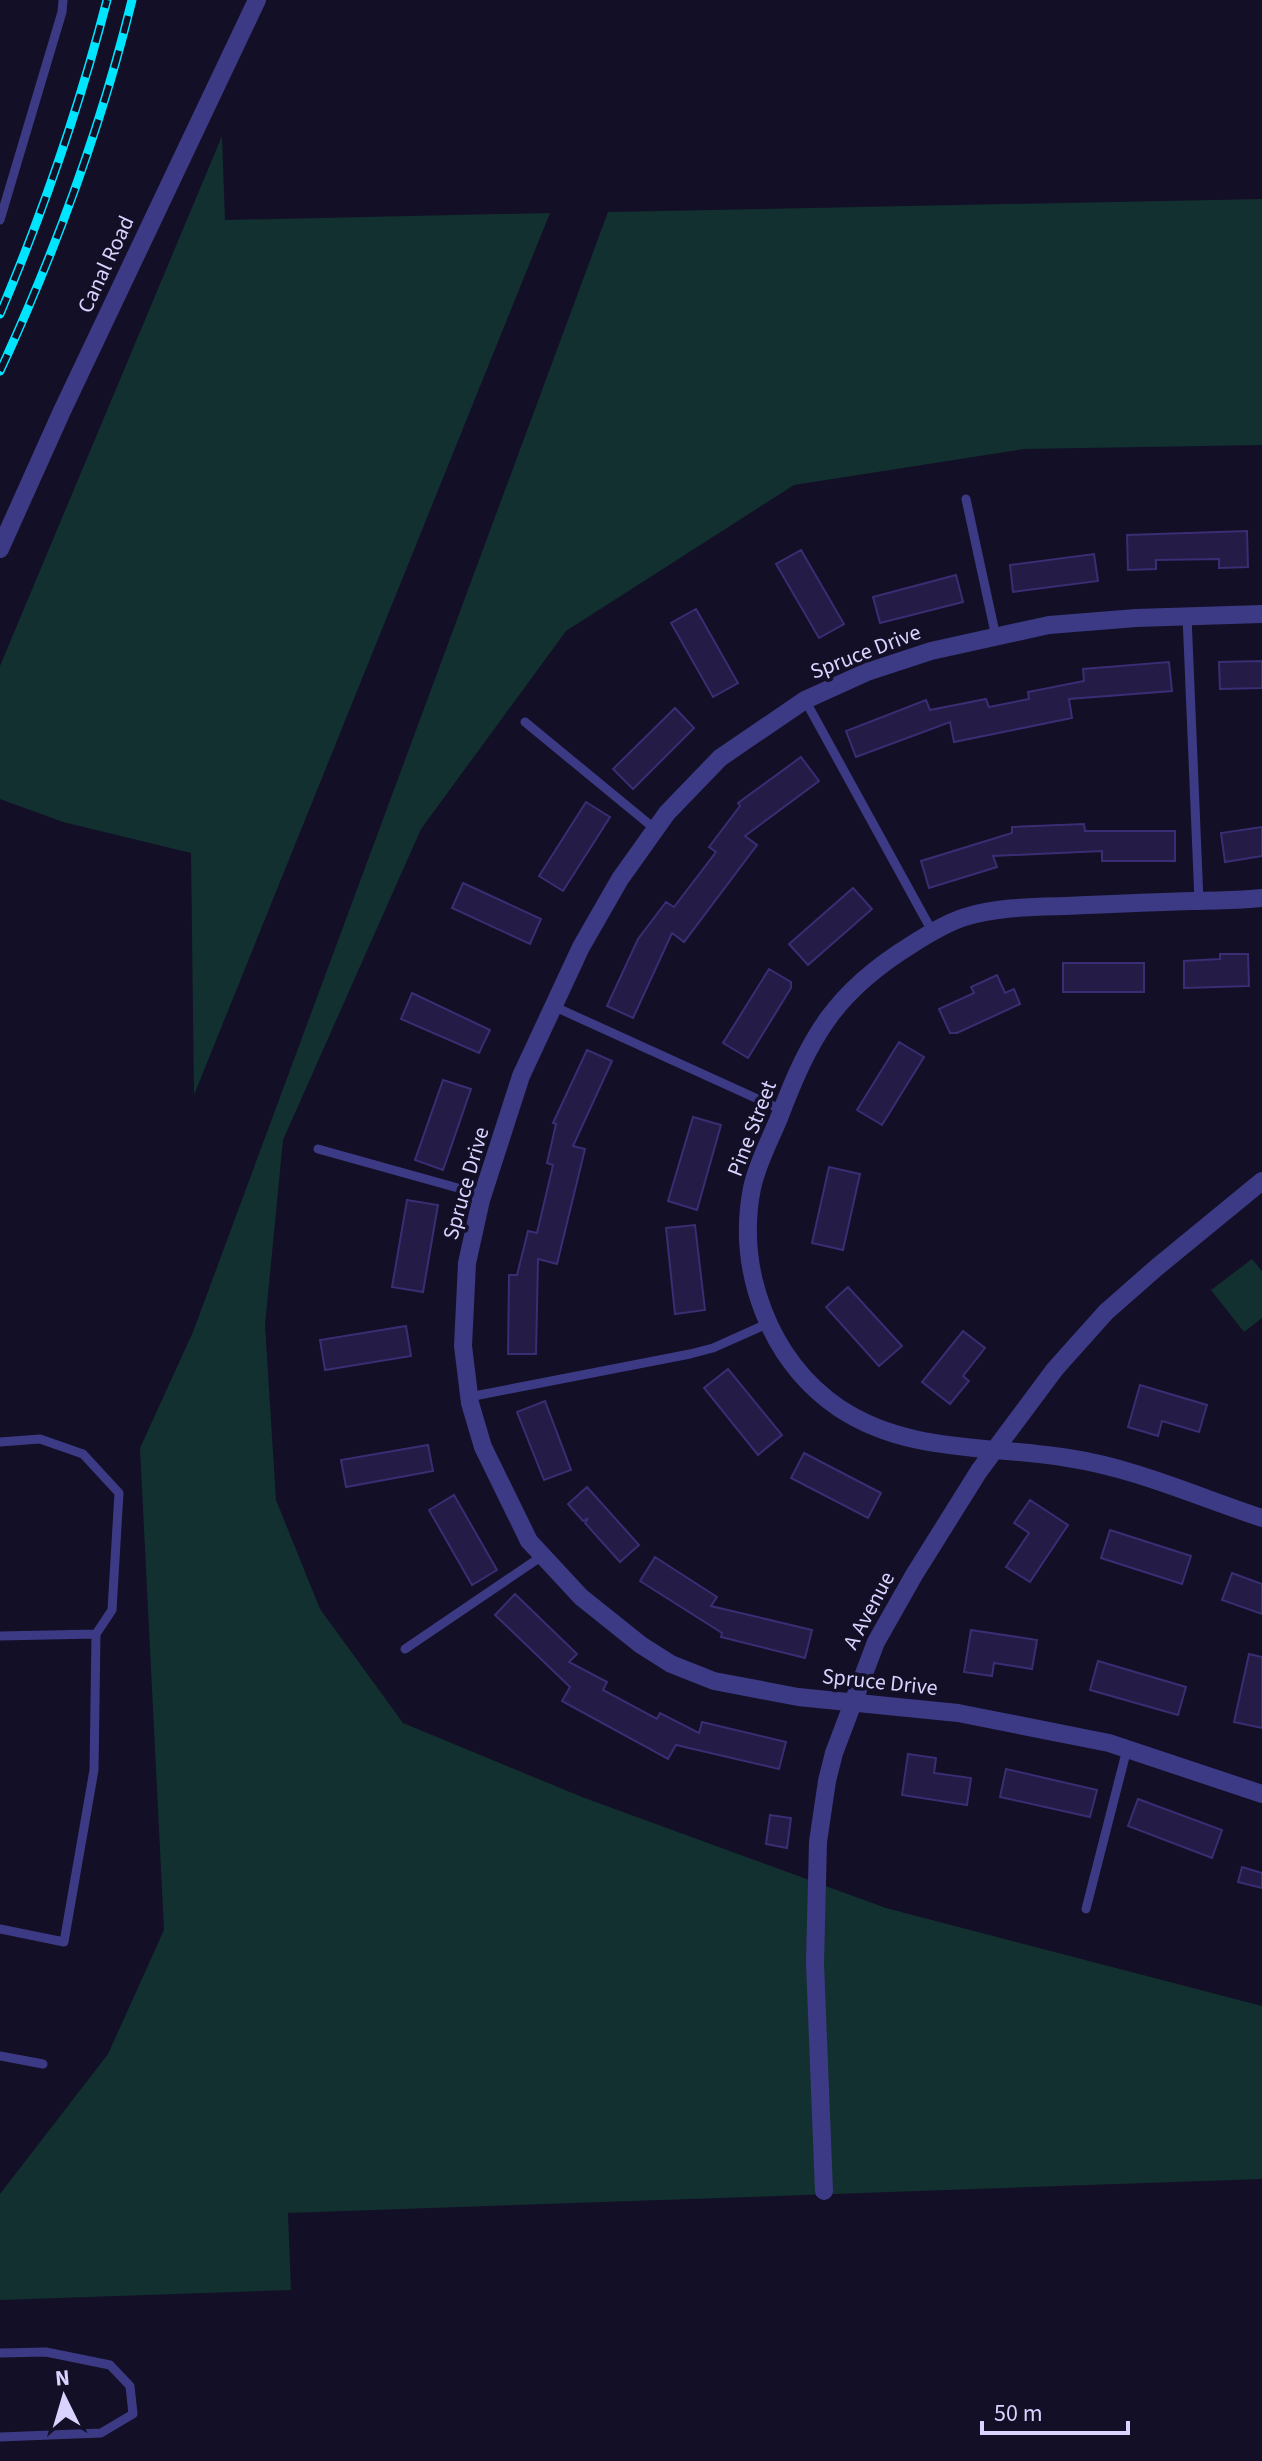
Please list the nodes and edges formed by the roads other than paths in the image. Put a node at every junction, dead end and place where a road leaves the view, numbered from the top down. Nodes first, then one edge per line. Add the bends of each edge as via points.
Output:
1 (63, 0) edge
2 (257, 0) edge
3 (0, 220) edge
4 (966, 499) dead end
5 (0, 549) edge
6 (1262, 614) edge
7 (1187, 616) junction
8 (996, 637) junction
9 (805, 700) junction
10 (525, 722) dead end
11 (656, 829) junction
12 (1262, 898) edge
13 (1199, 901) junction
14 (932, 931) junction
15 (553, 1006) junction
16 (782, 1110) junction
17 (318, 1149) dead end
18 (1262, 1181) edge
19 (483, 1195) junction
20 (769, 1323) junction
21 (469, 1397) junction
22 (0, 1442) edge
23 (993, 1450) junction
24 (1262, 1518) edge
25 (542, 1556) junction
26 (96, 1634) junction
27 (0, 1636) edge
28 (405, 1649) dead end
29 (851, 1703) junction
30 (1127, 1749) junction
31 (1262, 1794) edge
32 (1086, 1909) dead end
33 (0, 1929) edge
34 (0, 2056) edge
35 (43, 2064) dead end
36 (824, 2191) dead end
37 (0, 2353) edge
38 (0, 2437) edge

1 - 3 lane
2 - 5 street, Canal Road
4 - 8 lane
6 - 7 street, Spruce Drive
7 - 8 street, Spruce Drive via 1049,625
7 - 13 lane
8 - 9 street, Spruce Drive via 867,672
9 - 11 street, Spruce Drive via 720,758
9 - 14 lane
10 - 11 lane
11 - 15 street, Spruce Drive via 620,879
12 - 13 street, Pine Street
13 - 14 street, Pine Street via 1015,907 966,917
14 - 16 street, Pine Street via 888,959 835,1007 814,1038
15 - 16 lane
15 - 19 street, Spruce Drive via 521,1076
16 - 20 street, Pine Street via 752,1186 748,1227 751,1276
17 - 19 lane
18 - 23 street, A Avenue via 1106,1312
19 - 21 street, Spruce Drive via 467,1263 463,1346
20 - 21 lane via 690,1354
20 - 23 street, Pine Street via 815,1389 869,1425 922,1443
21 - 25 street, Spruce Drive via 483,1447 529,1541
22 - 26 lane via 40,1439 83,1454 119,1493 112,1610
23 - 24 street, Pine Street via 1070,1458 1170,1484
23 - 29 street, A Avenue via 883,1629
25 - 28 lane
25 - 29 street, Spruce Drive via 581,1597 671,1664 714,1681
26 - 27 lane
26 - 33 lane via 94,1770 64,1942
29 - 30 street, Spruce Drive via 958,1713
29 - 36 street, A Avenue via 827,1781 818,1842 815,1963
30 - 31 street, Spruce Drive
30 - 32 lane
34 - 35 lane
37 - 38 lane via 46,2352 110,2365 130,2386 133,2414 101,2433

